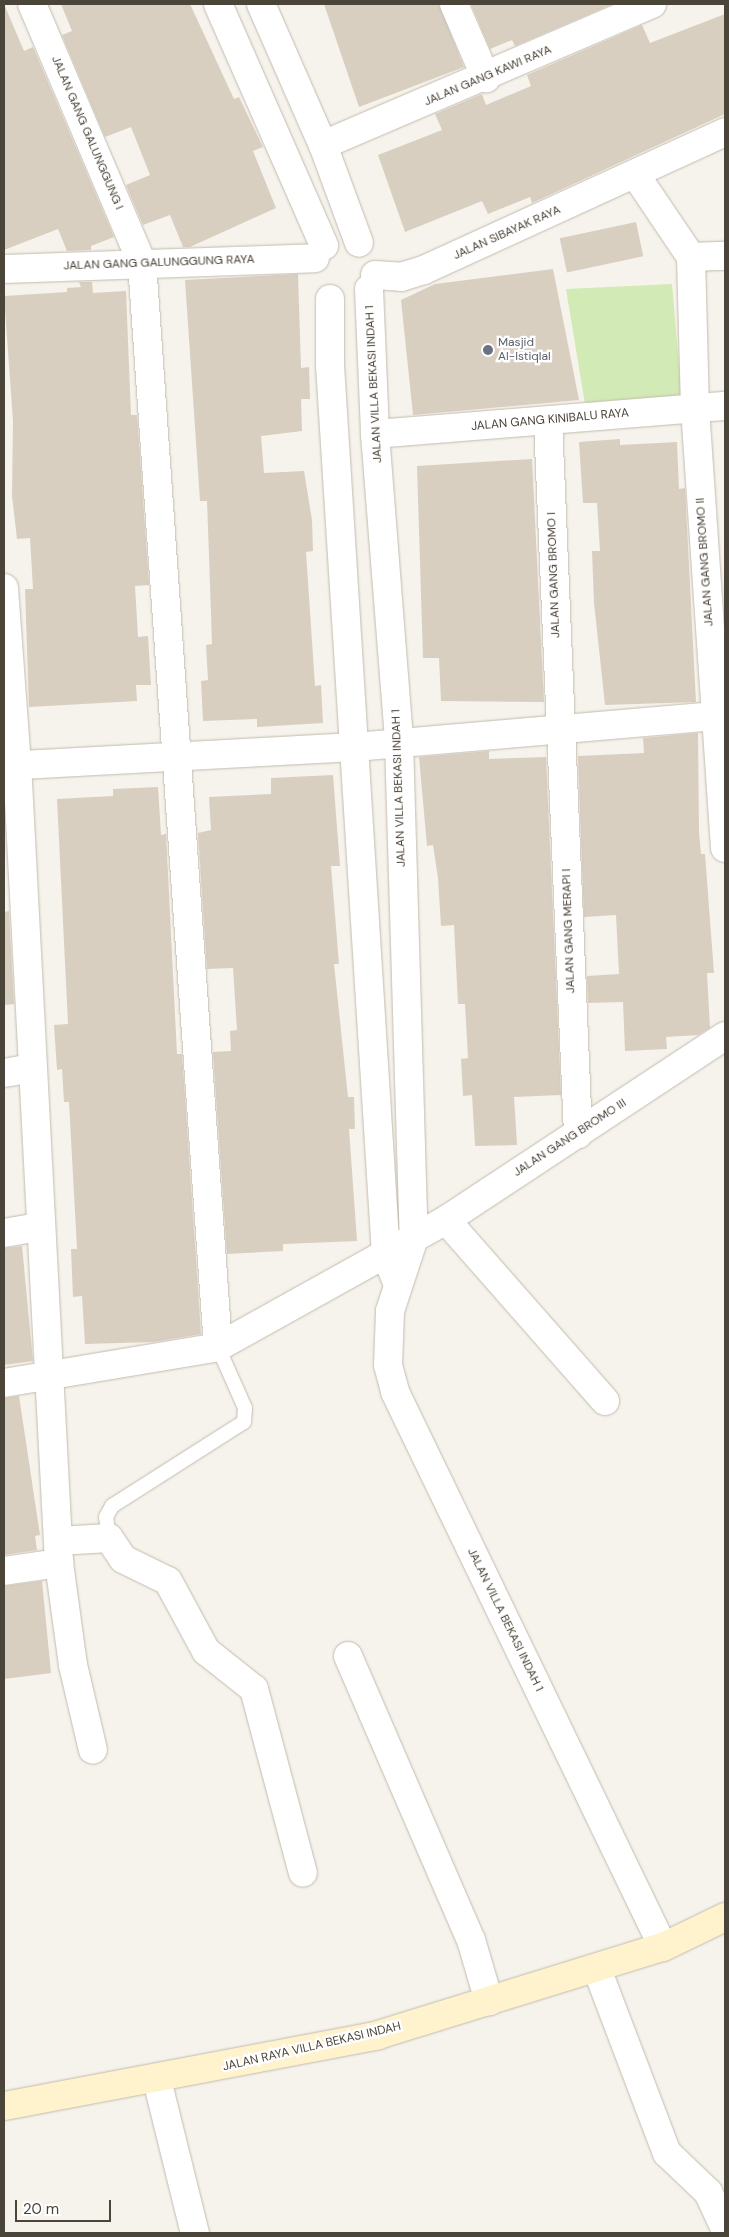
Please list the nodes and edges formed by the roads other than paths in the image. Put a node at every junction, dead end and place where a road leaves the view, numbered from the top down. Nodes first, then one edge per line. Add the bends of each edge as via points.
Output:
1 (32, 4) edge
2 (218, 4) edge
3 (261, 4) edge
4 (454, 4) edge
5 (652, 4) edge
6 (486, 78) junction
7 (725, 132) edge
8 (323, 145) junction
9 (636, 174) junction
10 (359, 243) junction
11 (320, 252) junction
12 (725, 256) edge
13 (691, 257) junction
14 (142, 262) junction
15 (4, 269) edge
16 (372, 282) junction
17 (330, 299) junction
18 (725, 406) edge
19 (695, 408) junction
20 (548, 421) junction
21 (375, 434) junction
22 (4, 588) edge
23 (720, 715) edge
24 (561, 728) junction
25 (399, 742) junction
26 (354, 747) junction
27 (179, 754) junction
28 (10, 764) edge
29 (725, 848) edge
30 (14, 917) edge
31 (725, 1036) edge
32 (32, 1068) junction
33 (4, 1074) edge
34 (578, 1134) junction
35 (446, 1220) junction
36 (39, 1227) junction
37 (4, 1233) edge
38 (414, 1238) junction
39 (386, 1255) junction
40 (398, 1284) junction
41 (218, 1347) junction
42 (46, 1374) junction
43 (4, 1383) edge
44 (605, 1401) dead end
45 (109, 1538) junction
46 (59, 1552) junction
47 (4, 1571) edge
48 (348, 1656) dead end
49 (93, 1750) dead end
50 (302, 1873) dead end
51 (725, 1917) edge
52 (663, 1947) junction
53 (597, 1968) junction
54 (489, 2001) junction
55 (157, 2080) junction
56 (4, 2106) edge
57 (725, 2228) edge
58 (195, 2233) edge

1 - 14 street, JALAN GANG GALUNGGUNG I
2 - 11 street
3 - 8 street
4 - 6 street
5 - 6 street, JALAN GANG KAWI RAYA
6 - 8 street, JALAN GANG KAWI RAYA
7 - 9 street, JALAN SIBAYAK RAYA
8 - 10 street
9 - 13 street
9 - 16 street, JALAN SIBAYAK RAYA via 424,270
10 - 11 street via 335,240
10 - 16 street via 374,263
11 - 14 street, JALAN GANG GALUNGGUNG RAYA
11 - 17 street via 314,281
12 - 13 street
13 - 19 street, JALAN GANG BROMO II
14 - 15 street, JALAN GANG GALUNGGUNG RAYA
14 - 27 street, JALAN GANG GALUNGGUNG I
16 - 17 street via 352,301
16 - 21 street, JALAN VILLA BEKASI INDAH 1
17 - 26 street via 330,365
18 - 19 street, JALAN GANG KINIBALU RAYA
19 - 20 street, JALAN GANG KINIBALU RAYA
19 - 23 street, JALAN GANG BROMO II
20 - 21 street, JALAN GANG KINIBALU RAYA
20 - 24 street, JALAN GANG BROMO I
21 - 25 street, JALAN VILLA BEKASI INDAH 1
22 - 28 street
23 - 24 street
23 - 29 street, JALAN GANG BROMO II
24 - 25 street
24 - 34 street, JALAN GANG MERAPI I
25 - 26 street
25 - 38 street, JALAN VILLA BEKASI INDAH 1
26 - 27 street
26 - 39 street
27 - 28 street
27 - 41 street, JALAN GANG GALUNGGUNG I
28 - 30 street
30 - 32 street
31 - 34 street, JALAN GANG BROMO III
32 - 33 street
32 - 36 street
34 - 35 street, JALAN GANG BROMO III
35 - 38 street, JALAN GANG BROMO III
35 - 44 street
36 - 37 street
36 - 42 street
38 - 39 street, JALAN GANG BROMO III
38 - 40 street, JALAN VILLA BEKASI INDAH 1
39 - 40 street
39 - 41 street, JALAN GANG BROMO III
40 - 52 street, JALAN VILLA BEKASI INDAH 1 via 386,1339 395,1392
41 - 42 street, JALAN GANG BROMO III
41 - 45 lane via 245,1408 244,1422 112,1506 106,1517
42 - 43 street, JALAN GANG BROMO III
42 - 46 street
45 - 46 street
45 - 50 street via 123,1558 168,1582 206,1652 254,1689
46 - 47 street
46 - 49 street via 73,1664
48 - 54 street via 471,1940
51 - 52 main road, JALAN RAYA VILLA BEKASI INDAH
52 - 53 main road, JALAN RAYA VILLA BEKASI INDAH
53 - 54 main road, JALAN RAYA VILLA BEKASI INDAH
53 - 57 street via 667,2153 708,2192
54 - 55 main road, JALAN RAYA VILLA BEKASI INDAH via 378,2035
55 - 56 main road, JALAN RAYA VILLA BEKASI INDAH
55 - 58 street

